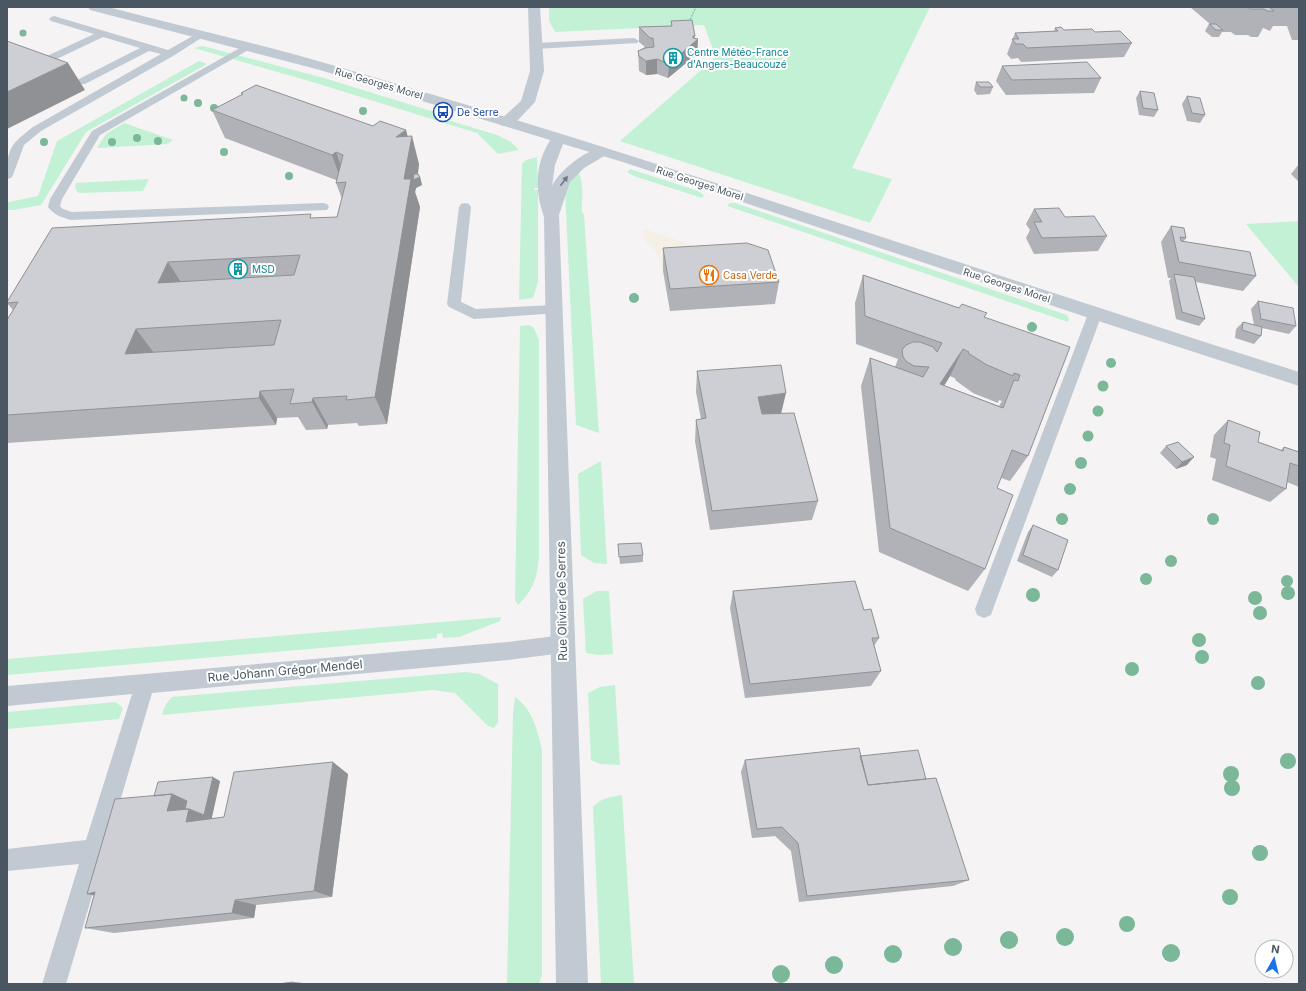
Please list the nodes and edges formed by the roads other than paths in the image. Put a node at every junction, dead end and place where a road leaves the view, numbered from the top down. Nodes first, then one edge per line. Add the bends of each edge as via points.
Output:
1 (94, 7) edge
2 (534, 7) edge
3 (54, 19) dead end
4 (102, 34) junction
5 (201, 35) junction
6 (634, 41) dead end
7 (536, 46) junction
8 (247, 47) junction
9 (147, 48) junction
10 (170, 54) junction
11 (36, 65) edge
12 (81, 82) dead end
13 (505, 122) junction
14 (558, 139) junction
15 (601, 152) junction
16 (7, 175) edge
17 (323, 207) dead end
18 (465, 207) dead end
19 (552, 217) junction
20 (554, 310) junction
21 (1095, 314) junction
22 (1299, 379) edge
23 (984, 609) dead end
24 (563, 644) junction
25 (145, 684) junction
26 (7, 696) edge
27 (94, 851) junction
28 (7, 860) edge
29 (54, 984) edge
30 (572, 984) edge

1 - 5 street, Rue Georges Morel
2 - 7 street
3 - 4 lane
4 - 9 lane
4 - 11 lane
5 - 8 street, Rue Georges Morel
5 - 10 lane
6 - 7 lane
7 - 13 street via 537,71 528,102
8 - 13 street, Rue Georges Morel via 323,66
8 - 17 lane via 96,133 56,199 54,207 59,212 71,216
9 - 10 lane
9 - 12 lane
10 - 16 lane via 38,129 19,143
13 - 14 street, Rue Georges Morel
14 - 15 street, Rue Georges Morel
14 - 19 street, Rue Olivier de Serres via 549,159 546,175 545,192
19 -> 15 street, Rue Olivier de Serres via 560,185 564,179
15 - 21 street, Rue Georges Morel
18 - 20 lane via 454,304 474,314
19 - 20 street, Rue Olivier de Serres
20 - 24 street, Rue Olivier de Serres
21 - 22 street, Rue Georges Morel
21 - 23 lane
24 - 25 lane, Rue Johann Grégor Mendel
24 - 30 street, Rue Olivier de Serres
25 - 26 lane, Rue Johann Grégor Mendel
25 - 27 lane
27 - 28 lane
27 - 29 lane

